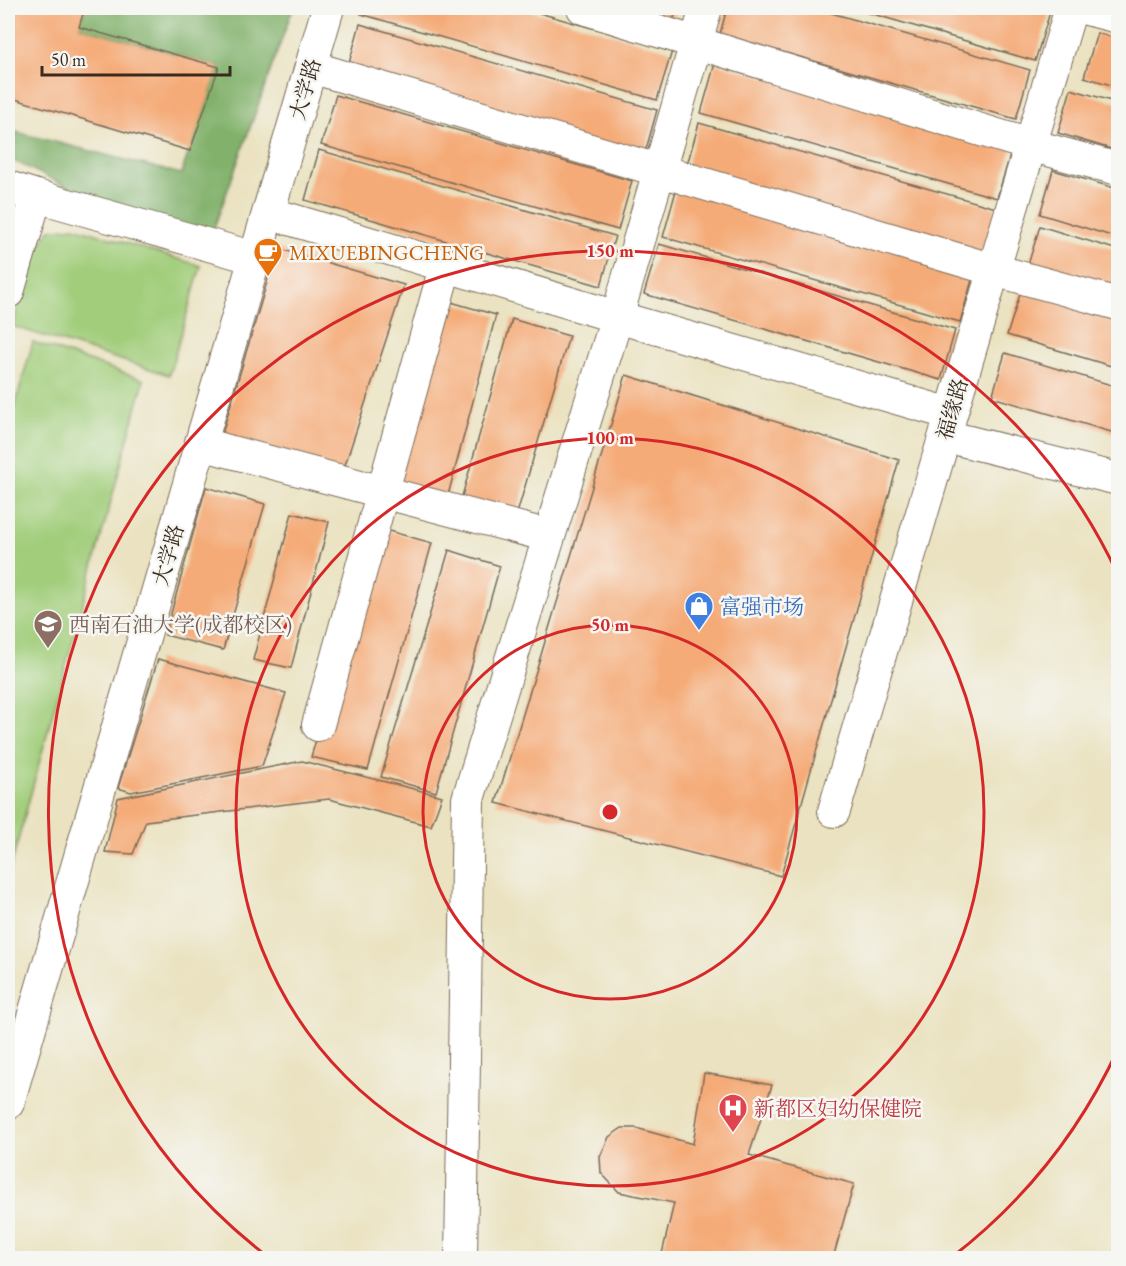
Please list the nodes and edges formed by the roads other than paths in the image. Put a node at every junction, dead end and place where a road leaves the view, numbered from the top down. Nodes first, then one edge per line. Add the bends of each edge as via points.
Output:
1 (328, 8) edge
2 (583, 8) edge
3 (706, 8) edge
4 (1071, 8) edge
5 (1083, 8) edge
6 (1119, 17) edge
7 (696, 42) junction
8 (311, 67) junction
9 (1030, 145) junction
10 (1119, 169) edge
11 (659, 170) junction
12 (22, 191) edge
13 (269, 213) junction
14 (255, 258) junction
15 (446, 264) junction
16 (993, 270) junction
17 (8, 292) edge
18 (1119, 304) edge
19 (616, 317) junction
20 (948, 425) junction
21 (201, 444) junction
22 (1119, 478) edge
23 (381, 492) junction
24 (549, 536) junction
25 (318, 725) dead end
26 (834, 811) dead end
27 (8, 1103) edge
28 (461, 1258) edge

1 - 8 street, 大学路
2 - 7 street
3 - 7 street
4 - 9 street, 福缘路
5 - 6 street
7 - 9 street
7 - 11 street
8 - 11 street
8 - 13 street, 大学路
9 - 10 street
9 - 16 street, 福缘路
11 - 16 street
11 - 19 street
12 - 14 street
12 - 17 street
13 - 14 street, 大学路
13 - 15 street
14 - 21 street, 大学路
15 - 19 street
15 - 23 street
16 - 18 street
16 - 20 street, 福缘路
19 - 20 street
19 - 24 street
20 - 22 street
20 - 26 street, 福缘路
21 - 23 street
21 - 27 street, 大学路
23 - 24 street
23 - 25 street
24 - 28 street via 468,799

